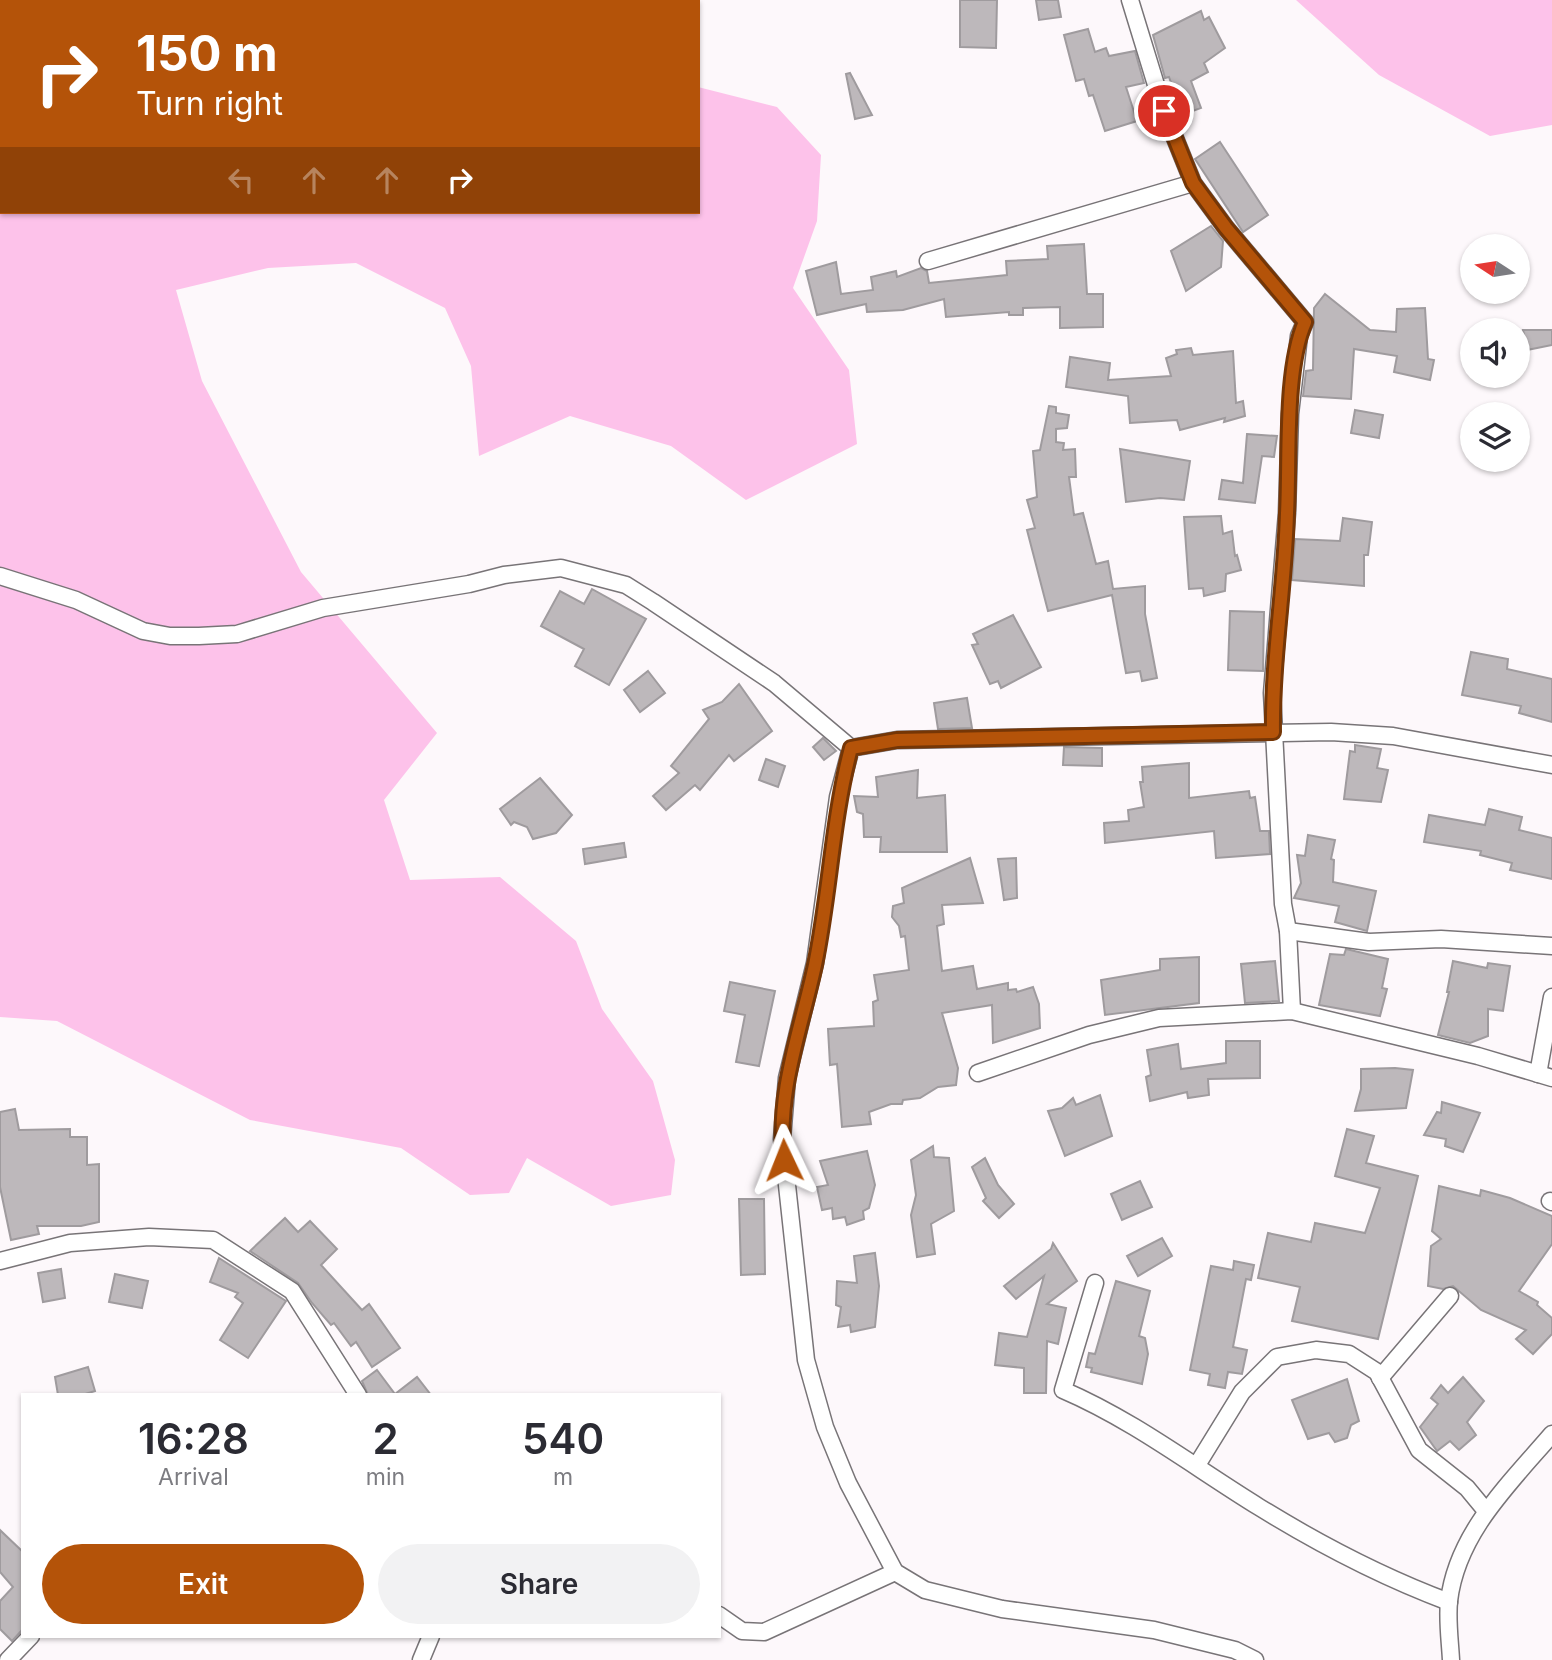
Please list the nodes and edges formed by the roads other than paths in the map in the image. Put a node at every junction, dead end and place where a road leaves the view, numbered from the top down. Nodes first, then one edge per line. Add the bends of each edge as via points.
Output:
1 (1129, 0) edge
2 (1193, 183) junction
3 (928, 261) dead end
4 (0, 576) edge
5 (1273, 732) junction
6 (851, 748) junction
7 (1552, 765) edge
8 (1288, 931) junction
9 (1552, 946) edge
10 (1552, 998) edge
11 (1292, 1010) junction
12 (978, 1073) dead end
13 (1545, 1076) edge
14 (0, 1261) edge
15 (1095, 1283) dead end
16 (1450, 1296) dead end
17 (1380, 1378) junction
18 (357, 1393) edge
19 (1552, 1434) edge
20 (1197, 1465) junction
21 (1486, 1511) junction
22 (895, 1572) junction
23 (1449, 1602) junction
24 (721, 1616) edge
25 (29, 1638) edge
26 (430, 1638) edge
27 (8, 1660) edge
28 (421, 1660) edge
29 (1255, 1660) edge
30 (1451, 1660) edge

1 - 2 street via 1164,111
2 - 3 street
2 - 5 street via 1305,322 1299,336 1290,414
4 - 6 street via 76,600 144,631 199,636 237,634 323,608 561,568 626,585 653,601 774,683
5 - 6 street via 897,740
5 - 7 street via 1393,736
5 - 8 street
6 - 22 street via 838,797 815,963 787,1078 782,1139 806,1360 825,1427 848,1483
8 - 9 street via 1368,942 1441,939
8 - 11 street
10 - 13 street
11 - 12 street via 1159,1018 1089,1035
11 - 13 street
14 - 18 street via 71,1243 149,1237 213,1240 292,1291
15 - 20 street via 1063,1390 1108,1409
16 - 17 street
17 - 20 street via 1349,1354 1316,1350 1277,1357 1242,1392
17 - 21 street via 1419,1450 1467,1488
19 - 21 street
20 - 23 street via 1258,1507 1338,1552
21 - 23 street via 1456,1571
22 - 24 street via 764,1632 742,1631
22 - 29 street via 938,1594 1002,1609 1154,1630 1235,1650
23 - 30 street
25 - 27 street
26 - 28 street

